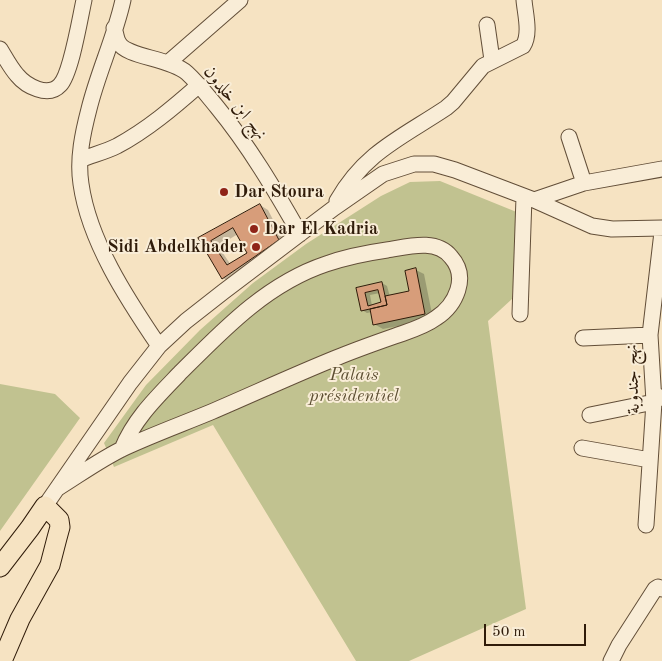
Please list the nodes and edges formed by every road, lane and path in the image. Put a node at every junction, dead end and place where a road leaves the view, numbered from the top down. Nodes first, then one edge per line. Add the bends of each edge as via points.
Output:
1 (84, 0) edge
2 (123, 0) edge
3 (240, 0) edge
4 (524, 0) edge
5 (487, 25) dead end
6 (114, 28) junction
7 (0, 49) edge
8 (492, 60) junction
9 (169, 62) junction
10 (199, 85) junction
11 (569, 137) dead end
12 (80, 160) junction
13 (662, 169) edge
14 (584, 184) junction
15 (529, 198) junction
16 (334, 208) junction
17 (662, 228) edge
18 (662, 232) edge
19 (300, 234) junction
20 (520, 314) dead end
21 (650, 335) junction
22 (583, 338) dead end
23 (159, 346) junction
24 (658, 399) edge
25 (590, 416) dead end
26 (657, 433) edge
27 (582, 448) dead end
28 (122, 449) junction
29 (650, 460) junction
30 (58, 488) junction
31 (45, 506) junction
32 (646, 525) dead end
33 (30, 528) junction
34 (50, 564) junction
35 (0, 567) edge
36 (662, 589) edge
37 (2, 661) edge
38 (611, 661) edge

1 - 7 street via 68,71 60,85 52,90 45,91 27,84 17,76
2 - 6 street
3 - 9 street
4 - 8 street via 526,41 515,51
5 - 8 street
6 - 9 street, نهج ابن خلدون via 122,48
6 - 12 street via 89,108
8 - 16 street via 479,69 446,108 381,149 368,161
9 - 10 street, نهج ابن خلدون
10 - 12 street via 130,138
10 - 19 street, نهج ابن خلدون via 259,164
11 - 14 street
12 - 23 street via 80,183 89,218 131,306
13 - 14 street
14 - 15 street
15 - 16 street via 455,170 434,164 414,164 383,174
15 - 17 street via 592,226
15 - 20 street
16 - 19 street
18 - 21 street, نهج جندوبة
19 - 23 street via 186,321
21 - 22 street
21 - 24 street, نهج جندوبة
23 - 30 street
24 - 25 street
24 - 26 street, نهج جندوبة
26 - 29 street, نهج جندوبة
27 - 29 street
28 - 28 street via 335,358 436,319 456,296 460,283 456,263 438,247 422,245 357,254 292,278 238,316 152,402 127,436
28 - 30 street
29 - 32 street, نهج جندوبة
30 - 31 street
31 - 33 main road
31 - 34 main road via 59,520 60,528
33 - 34 main road via 38,536
33 - 35 main road
34 - 37 main road
36 - 38 street via 655,589

